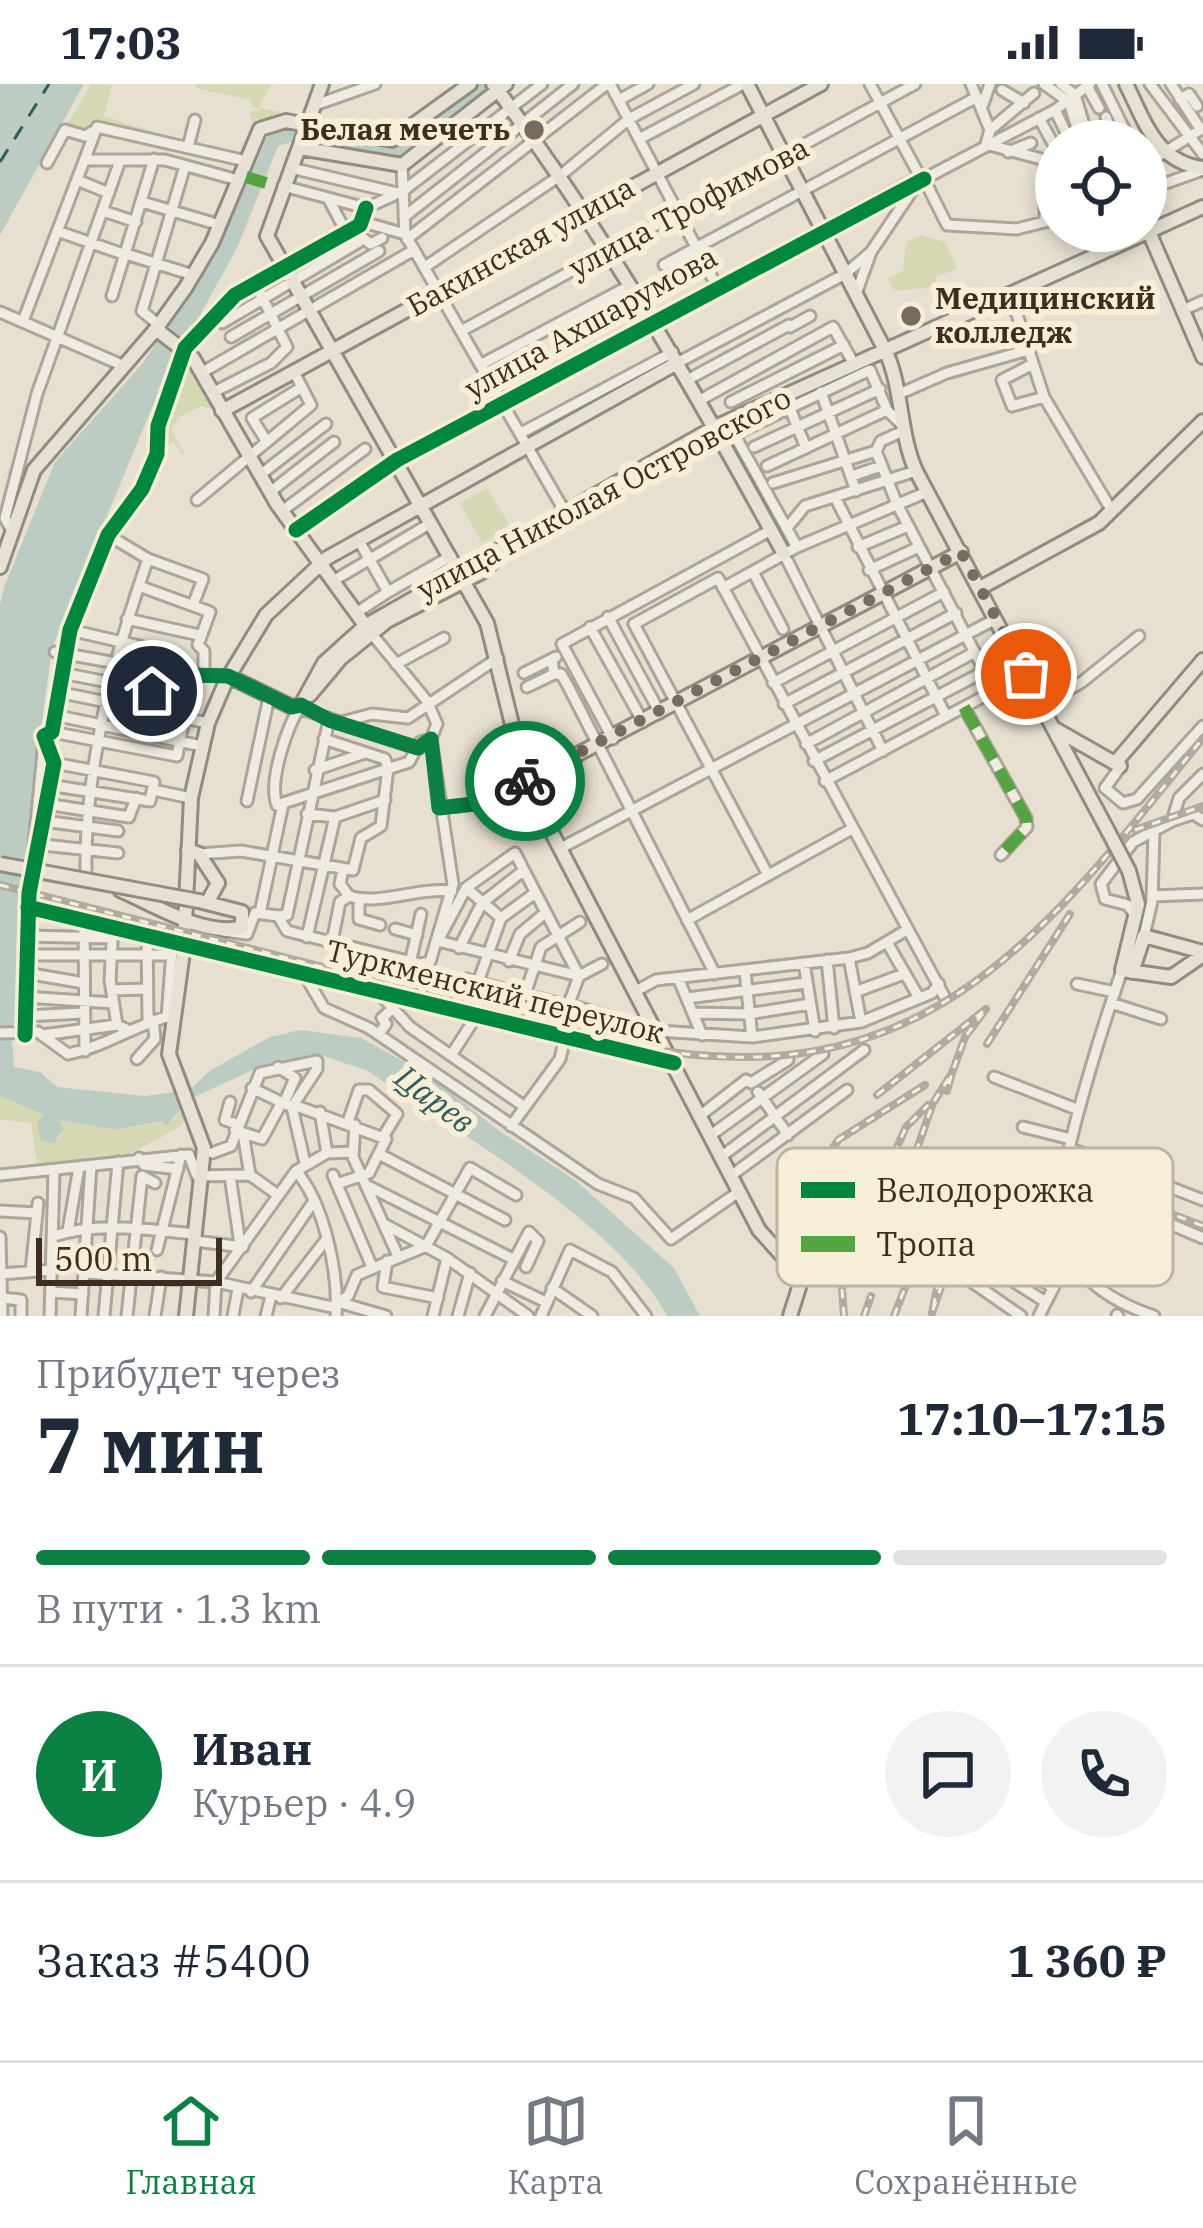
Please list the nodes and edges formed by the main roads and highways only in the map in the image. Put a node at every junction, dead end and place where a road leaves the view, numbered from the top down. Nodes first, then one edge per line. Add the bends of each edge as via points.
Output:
1 (322, 84) edge
2 (470, 84) edge
3 (745, 84) edge
4 (821, 84) edge
5 (1126, 84) edge
6 (499, 87) edge
7 (763, 116) junction
8 (308, 128) junction
9 (301, 147) junction
10 (1203, 169) edge
11 (1203, 210) edge
12 (581, 213) junction
13 (1167, 226) edge
14 (1108, 252) edge
15 (1158, 252) edge
16 (159, 329) junction
17 (334, 351) junction
18 (886, 352) junction
19 (1203, 357) edge
20 (681, 365) junction
21 (222, 411) junction
22 (1203, 421) edge
23 (722, 433) junction
24 (422, 502) junction
25 (790, 551) road end
26 (961, 552) junction
27 (320, 563) junction
28 (0, 567) edge
29 (463, 577) junction
30 (980, 588) junction
31 (368, 629) junction
32 (1203, 660) edge
33 (228, 676) junction
34 (1054, 728) junction
35 (525, 782) junction
36 (193, 852) junction
37 (0, 864) edge
38 (88, 875) junction
39 (189, 882) junction
40 (218, 883) junction
41 (203, 902) junction
42 (185, 919) junction
43 (1198, 956) edge
44 (1127, 971) junction
45 (777, 1252) edge
46 (799, 1286) edge
47 (186, 1316) edge
48 (790, 1316) edge

1 - 8 main road
2 - 8 main road via 395,139
3 - 7 main road
4 - 7 main road, Бакинская улица
5 - 10 main road via 1166,156
6 - 9 main road via 402,165
6 - 12 main road
7 - 12 main road, Бакинская улица
7 - 18 main road
8 - 9 main road
8 - 16 main road via 266,125
9 - 17 main road via 266,232
11 - 13 main road, улица Николая Островского
12 - 17 main road, Бакинская улица
12 - 20 main road
14 - 18 main road, улица Николая Островского
15 - 19 main road
16 - 21 main road via 184,347
16 - 28 main road via 42,458
17 - 21 main road, Бакинская улица
17 - 24 main road
18 - 23 main road, улица Николая Островского
18 - 23 main road, улица Николая Островского via 737,416
18 - 26 main road via 916,471
20 - 23 main road
20 - 24 main road via 525,439
21 - 27 main road
22 - 30 main road via 1112,512
23 - 25 main road
23 - 29 main road, улица Николая Островского
24 - 27 main road
24 - 29 main road
26 - 30 main road
26 - 35 main road
27 - 31 main road
27 - 33 main road via 263,618
29 - 31 main road, улица Николая Островского
29 - 35 main road via 487,623
30 - 34 main road
31 - 33 main road, улица Николая Островского via 300,706
32 - 34 main road via 1119,764
33 - 36 main road via 191,798
34 - 44 main road, bridge via 1130,875 1136,917
35 - 45 main road
36 - 39 main road
36 - 40 main road
37 - 38 main road, bridge
38 - 41 main road, bridge
38 - 42 main road, bridge
39 - 40 main road via 209,874
39 - 42 main road
40 - 41 main road
41 - 42 main road via 242,912 241,929
42 - 47 main road via 172,1068 204,1148
43 - 44 main road via 1171,977
43 - 44 main road via 1144,936
46 - 48 main road

